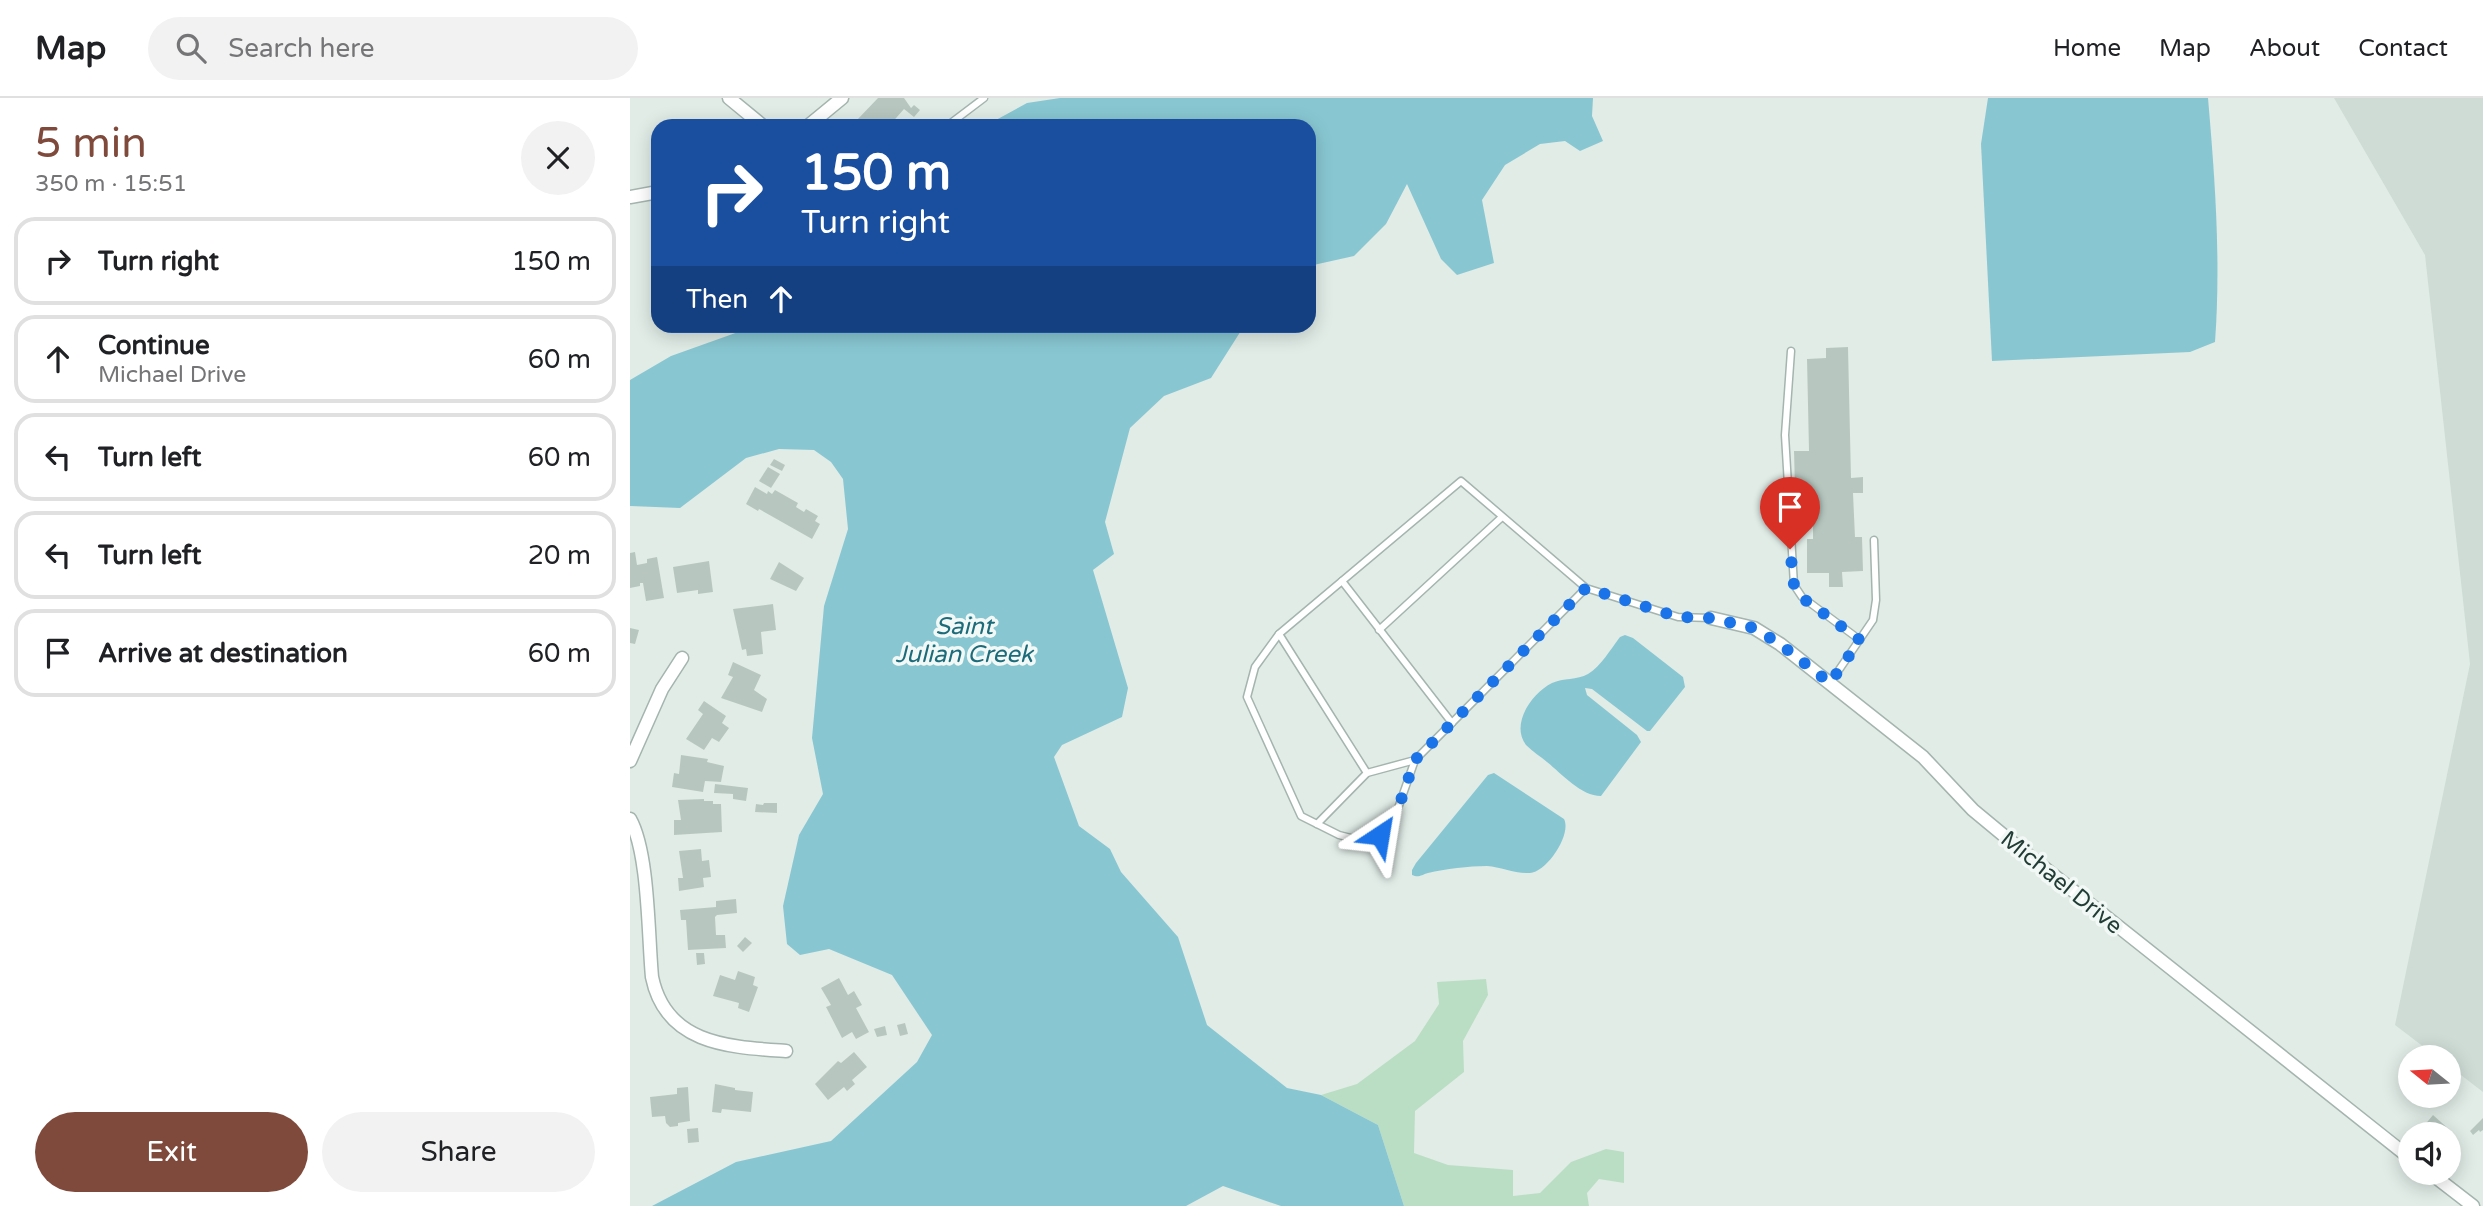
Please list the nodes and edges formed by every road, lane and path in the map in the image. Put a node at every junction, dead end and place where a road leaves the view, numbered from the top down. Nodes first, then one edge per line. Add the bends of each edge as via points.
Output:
1 (729, 98) edge
2 (842, 98) edge
3 (984, 98) edge
4 (754, 119) edge
5 (816, 119) edge
6 (956, 119) edge
7 (651, 193) edge
8 (630, 197) edge
9 (1791, 351) dead end
10 (1502, 517) junction
11 (1874, 540) dead end
12 (1342, 581) junction
13 (1586, 588) junction
14 (1711, 618) joint
15 (1380, 630) junction
16 (1279, 634) junction
17 (1860, 640) junction
18 (682, 657) dead end
19 (1830, 683) junction
20 (1452, 723) junction
21 (1415, 760) junction
22 (630, 761) edge
23 (1367, 773) junction
24 (630, 818) edge
25 (1317, 824) junction
26 (786, 1051) dead end
27 (2398, 1148) edge
28 (2446, 1185) edge
29 (2473, 1206) edge

1 - 4 street
2 - 5 street
3 - 6 lane
7 - 8 street
9 - 17 lane via 1785,435 1794,585 1801,597
10 - 12 lane via 1461,481
10 - 13 lane
10 - 15 lane
11 - 17 lane via 1876,600 1872,620
12 - 15 lane
12 - 16 lane
13 - 14 lane via 1678,617
13 - 20 lane
14 - 19 street, Michael Drive via 1754,628
15 - 20 lane
16 - 23 lane
16 - 25 lane via 1255,667 1247,697 1301,816
17 - 19 lane
18 - 22 street via 662,689
19 - 27 street, Michael Drive via 1923,757 2008,839
20 - 21 lane
21 - 23 lane
21 - 25 lane via 1396,814 1380,835 1359,840
23 - 25 lane
24 - 26 street via 639,838 654,989 666,1011 678,1024 718,1044
28 - 29 street

